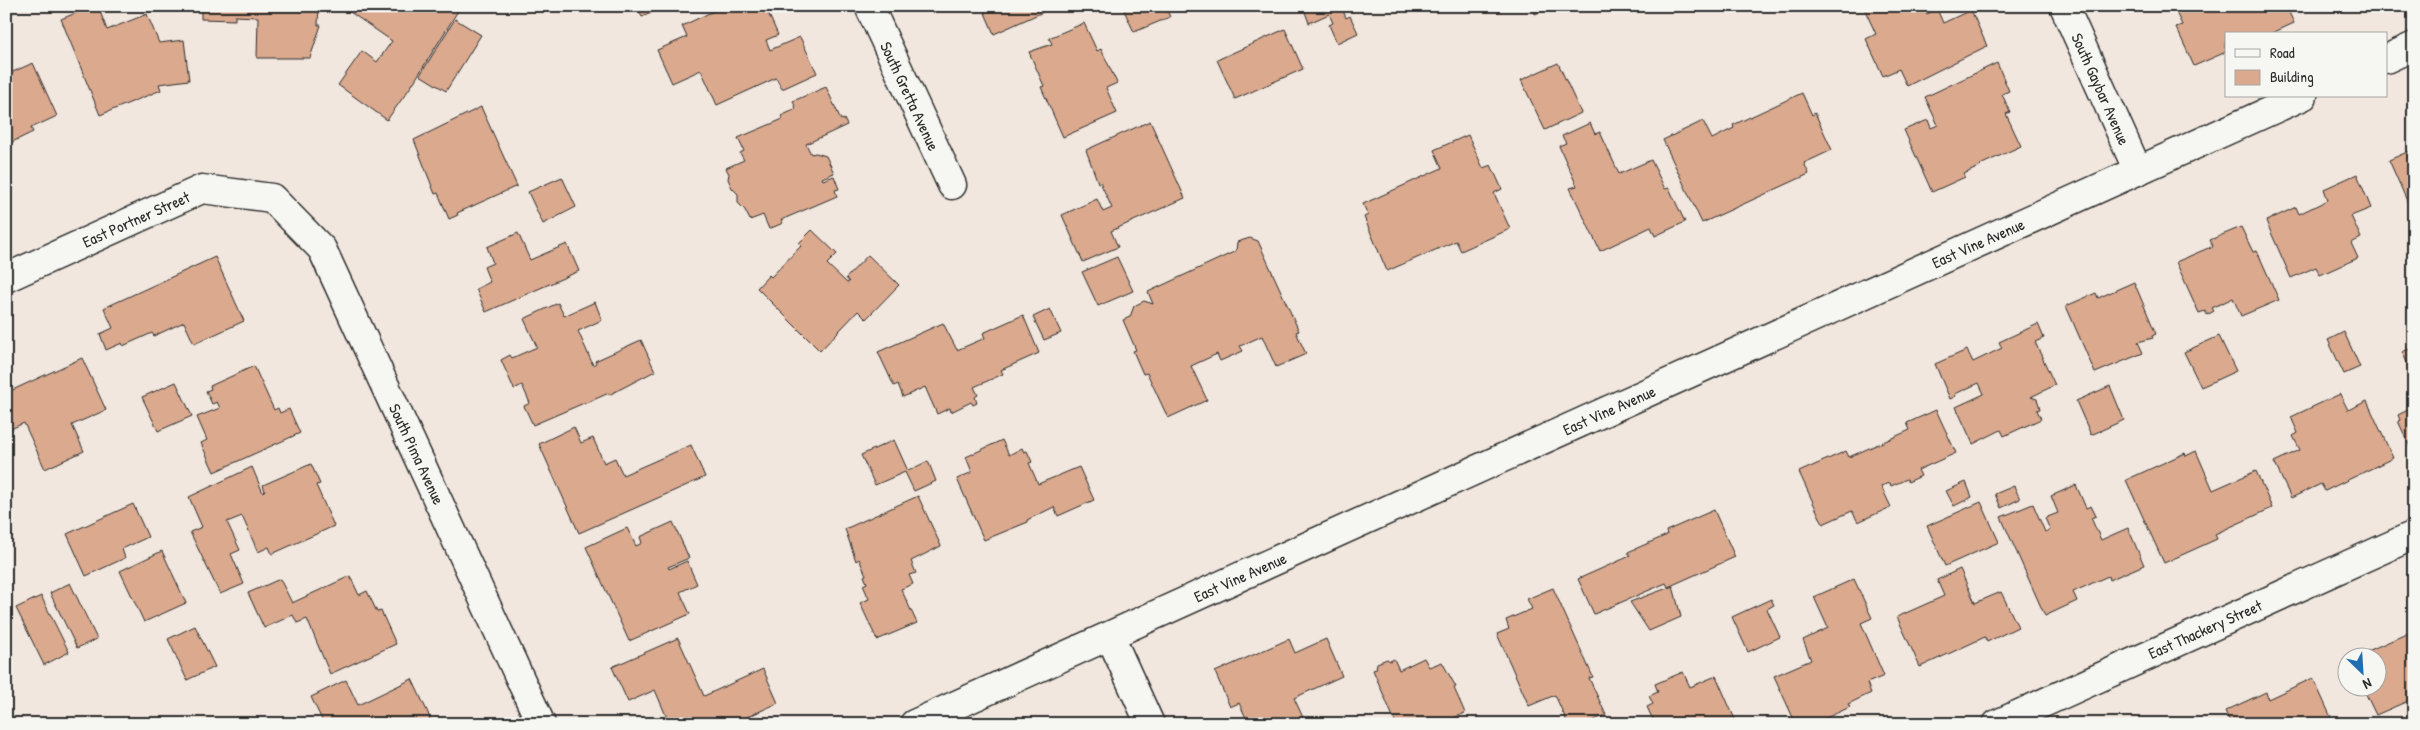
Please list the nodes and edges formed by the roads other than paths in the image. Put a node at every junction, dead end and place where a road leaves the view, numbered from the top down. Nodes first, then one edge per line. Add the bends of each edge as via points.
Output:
1 (869, 6) edge
2 (2064, 6) edge
3 (2414, 46) edge
4 (2388, 58) edge
5 (2299, 98) edge
6 (2138, 171) junction
7 (952, 186) dead end
8 (272, 198) joint
9 (6, 278) edge
10 (2414, 535) edge
11 (1110, 636) junction
12 (541, 724) edge
13 (914, 724) edge
14 (1150, 724) edge
15 (1997, 724) edge

1 - 7 street, South Gretta Avenue
2 - 6 street, South Gaybar Avenue
3 - 4 street
5 - 6 street, East Vine Avenue
6 - 11 street, East Vine Avenue
8 - 9 street, East Portner Street via 202,189
8 - 12 street, South Pima Avenue via 322,249
10 - 15 street, East Thackery Street
11 - 13 street, East Vine Avenue
11 - 14 street

